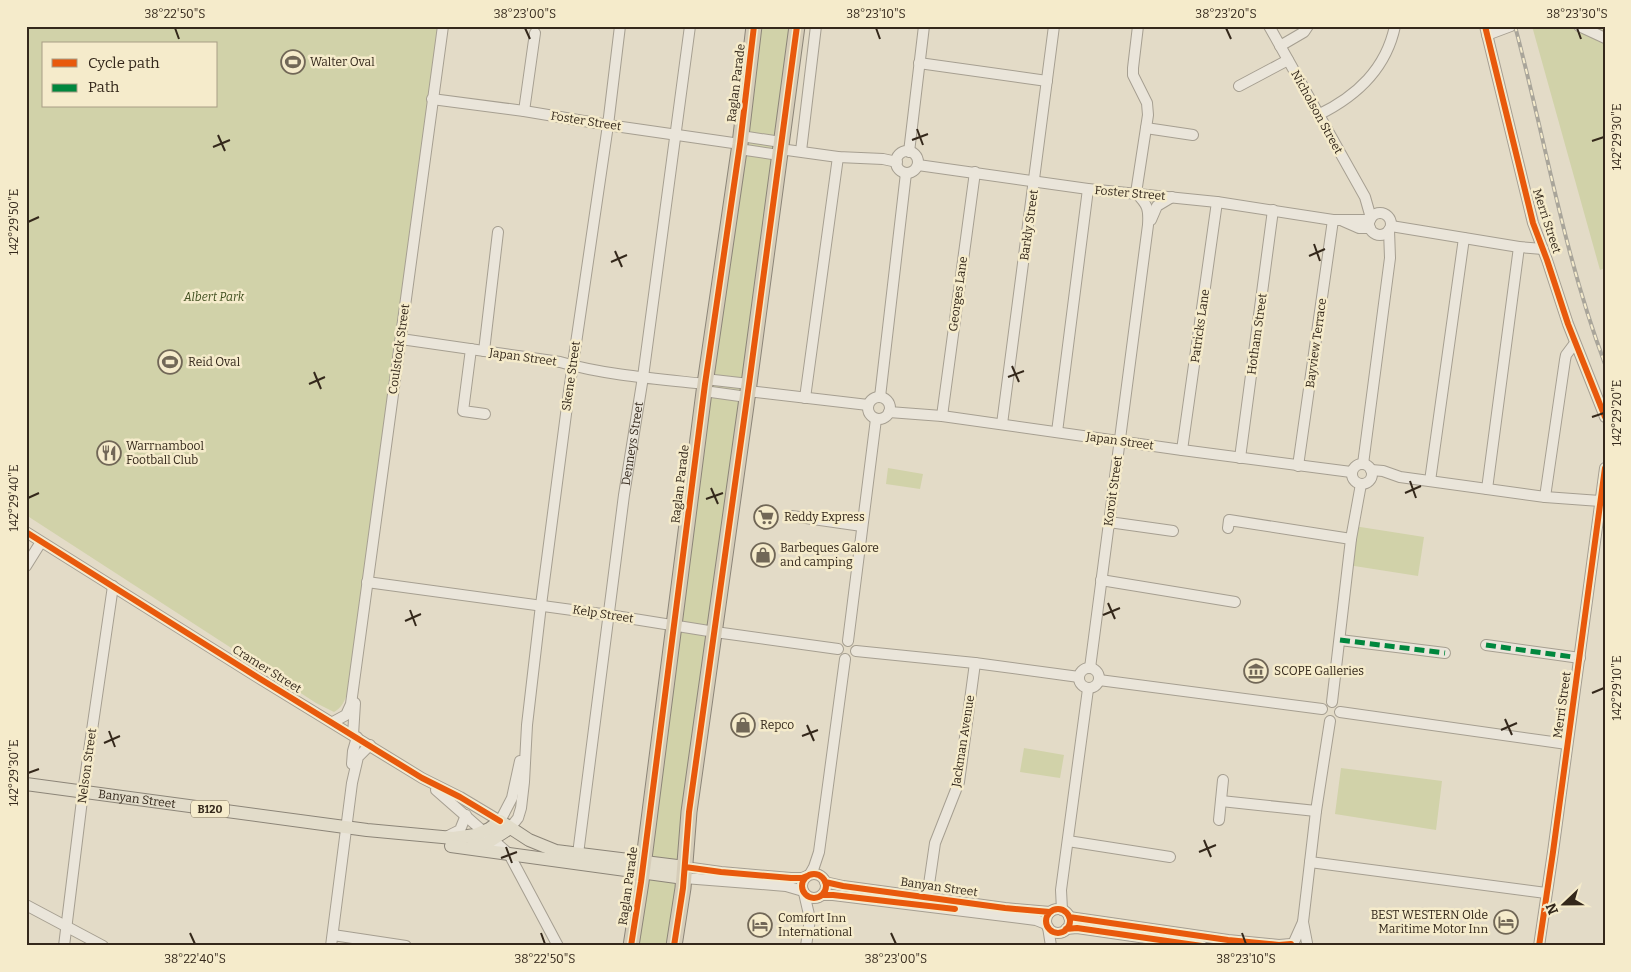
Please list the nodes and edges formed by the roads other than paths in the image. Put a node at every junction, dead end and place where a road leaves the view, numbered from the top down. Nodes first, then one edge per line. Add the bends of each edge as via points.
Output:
1 (443, 26) edge
2 (620, 26) edge
3 (690, 26) edge
4 (754, 26) edge
5 (797, 26) edge
6 (816, 26) edge
7 (924, 26) edge
8 (1054, 26) edge
9 (1138, 26) edge
10 (1269, 26) edge
11 (1308, 26) edge
12 (1395, 26) edge
13 (1511, 26) edge
14 (1579, 26) edge
15 (1486, 31) edge
16 (535, 33) dead end
17 (1605, 38) edge
18 (1280, 46) junction
19 (1288, 60) junction
20 (920, 63) junction
21 (1047, 81) junction
22 (1239, 86) dead end
23 (432, 99) junction
24 (524, 111) junction
25 (1318, 115) junction
26 (608, 125) junction
27 (1146, 128) junction
28 (676, 134) junction
29 (1193, 135) dead end
30 (740, 143) junction
31 (780, 148) junction
32 (801, 151) junction
33 (909, 152) junction
34 (838, 157) junction
35 (896, 162) junction
36 (918, 165) junction
37 (975, 172) junction
38 (906, 173) junction
39 (1035, 181) junction
40 (1088, 189) junction
41 (1136, 193) junction
42 (1172, 197) junction
43 (1364, 198) junction
44 (1218, 202) junction
45 (1273, 210) junction
46 (1381, 213) junction
47 (1338, 220) junction
48 (1370, 222) junction
49 (1148, 225) junction
50 (1388, 228) junction
51 (498, 232) dead end
52 (1464, 238) junction
53 (1519, 247) junction
54 (1543, 249) junction
55 (401, 339) junction
56 (1576, 343) junction
57 (471, 349) junction
58 (484, 351) junction
59 (573, 365) junction
60 (643, 377) junction
61 (705, 385) junction
62 (748, 391) junction
63 (880, 396) junction
64 (805, 398) junction
65 (868, 405) junction
66 (889, 412) junction
67 (485, 414) dead end
68 (942, 416) junction
69 (1605, 417) edge
70 (876, 419) junction
71 (1002, 424) junction
72 (1057, 432) junction
73 (1120, 442) junction
74 (1182, 450) junction
75 (1240, 458) junction
76 (1298, 466) junction
77 (1367, 467) junction
78 (1605, 468) edge
79 (1351, 472) junction
80 (1395, 476) junction
81 (1430, 481) junction
82 (1366, 483) junction
83 (1487, 489) junction
84 (1545, 497) junction
85 (1600, 501) junction
86 (792, 516) dead end
87 (1109, 522) junction
88 (862, 526) junction
89 (1228, 528) dead end
90 (1173, 531) dead end
91 (26, 532) edge
92 (1351, 539) junction
93 (41, 542) junction
94 (26, 566) edge
95 (1101, 580) junction
96 (367, 582) junction
97 (113, 586) junction
98 (1235, 602) dead end
99 (541, 605) junction
100 (609, 615) junction
101 (673, 626) junction
102 (715, 632) junction
103 (848, 640) junction
104 (1340, 640) junction
105 (1486, 646) dead end
106 (838, 649) junction
107 (856, 651) junction
108 (1446, 653) dead end
109 (1580, 658) junction
110 (845, 659) junction
111 (975, 663) junction
112 (1090, 668) junction
113 (356, 672) junction
114 (1079, 677) junction
115 (1099, 680) junction
116 (1088, 689) junction
117 (1332, 702) junction
118 (1322, 709) junction
119 (1340, 712) junction
120 (1330, 721) junction
121 (332, 722) junction
122 (527, 725) junction
123 (355, 736) junction
124 (1568, 744) junction
125 (370, 745) junction
126 (422, 778) junction
127 (1224, 780) dead end
128 (352, 783) junction
129 (26, 784) edge
130 (83, 792) junction
131 (1222, 800) junction
132 (521, 808) junction
133 (1316, 812) junction
134 (466, 815) junction
135 (1219, 820) dead end
136 (504, 825) junction
137 (346, 826) junction
138 (488, 836) junction
139 (448, 841) junction
140 (1068, 841) junction
141 (533, 842) junction
142 (819, 852) junction
143 (515, 855) junction
144 (1170, 857) dead end
145 (578, 858) junction
146 (1310, 862) junction
147 (643, 868) junction
148 (684, 872) junction
149 (808, 875) junction
150 (824, 879) junction
151 (804, 892) junction
152 (1546, 893) junction
153 (821, 896) junction
154 (927, 901) junction
155 (26, 905) edge
156 (1059, 912) junction
157 (810, 920) junction
158 (1303, 922) junction
159 (1047, 925) junction
160 (67, 927) junction
161 (1064, 930) junction
162 (333, 935) junction
163 (1291, 944) edge
164 (1309, 945) edge
165 (64, 946) edge
166 (103, 946) edge
167 (331, 946) edge
168 (406, 946) edge
169 (558, 946) edge
170 (631, 946) edge
171 (674, 946) edge
172 (806, 946) edge
173 (1051, 946) edge
174 (1055, 946) edge
175 (1202, 946) edge
176 (1539, 946) edge

1 - 23 street, Coulstock Street
2 - 26 street, Skene Street
3 - 28 street, Denneys Street
4 - 30 highway, Raglan Parade
5 - 31 highway
6 - 32 street
7 - 20 street
8 - 21 street, Barkly Street
9 - 27 street via 1133,75 1147,103
10 - 18 street, Nicholson Street
11 - 18 street via 1304,32
12 - 25 street via 1384,55 1368,80 1346,100
13 - 15 street
14 - 17 street
15 - 54 street, Merri Street via 1529,209
16 - 24 street
18 - 19 street, Nicholson Street
19 - 22 street
19 - 25 street, Nicholson Street
20 - 21 street
20 - 33 street
21 - 39 street, Barkly Street
23 - 24 street, Foster Street
23 - 55 street, Coulstock Street
24 - 26 street, Foster Street
25 - 43 street, Nicholson Street
26 - 28 street, Foster Street
26 - 59 street, Skene Street
27 - 29 street
27 - 41 street
28 - 30 street, Foster Street
28 - 60 street, Denneys Street
30 - 31 street, Foster Street
30 - 61 highway, Raglan Parade
31 - 32 street
31 - 62 highway
32 - 34 street
33 - 35 street via 902,153
33 - 36 street via 915,155
34 - 35 street
34 - 64 street
35 - 38 street
36 - 37 street, Foster Street
36 - 38 street via 914,171
37 - 39 street, Foster Street
37 - 68 street, Georges Lane
38 - 63 street
39 - 40 street, Foster Street
39 - 71 street, Barkly Street
40 - 41 street, Foster Street
40 - 72 street
41 - 42 street, Foster Street
41 - 49 street, Koroit Street via 1149,210
42 - 44 street, Foster Street
42 - 49 street, Koroit Street via 1157,206
43 - 46 street, Nicholson Street
43 - 48 street, Nicholson Street
44 - 45 street, Foster Street
44 - 74 street, Patricks Lane
45 - 47 street, Foster Street
45 - 75 street, Hotham Street
46 - 48 street
46 - 50 street via 1388,216
47 - 48 street, Foster Street via 1359,228
47 - 76 street, Bayview Terrace
48 - 50 street via 1373,232
49 - 73 street, Koroit Street
50 - 52 street via 1402,224 1407,229
50 - 77 street via 1390,264
51 - 58 street
52 - 53 street
52 - 81 street
53 - 54 street
53 - 83 street
54 - 56 street, Merri Street
55 - 57 street, Japan Street
55 - 96 street, Coulstock Street
56 - 69 street, Merri Street
56 - 84 street via 1566,355
57 - 58 street, Japan Street
57 - 67 street via 463,411
58 - 59 street, Japan Street
59 - 60 street, Japan Street
59 - 99 street, Skene Street
60 - 61 street, Japan Street
60 - 100 street, Denneys Street
61 - 62 street, Japan Street
61 - 101 highway, Raglan Parade
62 - 64 street, Japan Street
62 - 102 highway
63 - 65 street via 873,398
63 - 66 street via 889,403
64 - 65 street, Japan Street
65 - 70 street via 869,413
66 - 68 street, Japan Street
66 - 70 street via 885,417
68 - 71 street, Japan Street
70 - 88 street
71 - 72 street, Japan Street
72 - 73 street, Japan Street
73 - 74 street, Japan Street
73 - 87 street, Koroit Street
74 - 75 street, Japan Street
75 - 76 street, Japan Street
76 - 79 street, Japan Street
77 - 79 street via 1355,466
77 - 80 street
77 - 82 street via 1372,476
78 - 85 street, Merri Street
79 - 82 street via 1354,481
80 - 81 street
80 - 82 street
81 - 83 street
82 - 92 street
83 - 84 street
84 - 85 street
85 - 109 street, Merri Street
86 - 88 street
87 - 90 street
87 - 95 street, Koroit Street
88 - 103 street
89 - 92 street via 1229,520
91 - 93 street, Cramer Street
92 - 104 street
93 - 94 street
93 - 97 street, Cramer Street
95 - 98 street
95 - 112 street, Koroit Street
96 - 99 street, Kelp Street
96 - 113 street, Coulstock Street
97 - 121 street, Cramer Street
97 - 130 street, Nelson Street
99 - 100 street, Kelp Street
99 - 122 street, Skene Street
100 - 101 street, Kelp Street
100 - 145 street, Denneys Street
101 - 102 street, Kelp Street
101 - 147 highway, Raglan Parade
102 - 106 street, Kelp Street
102 - 148 highway via 689,812
103 - 106 street
103 - 107 street
104 - 108 street
104 - 117 street
105 - 109 street
106 - 110 street
107 - 110 street via 853,657
107 - 111 street
109 - 124 street, Merri Street
110 - 142 street
111 - 114 street
111 - 154 street, Jackman Avenue via 959,782 935,843
112 - 114 street via 1083,670
112 - 115 street via 1098,674
113 - 121 street, Coulstock Street via 348,713
113 - 123 street, Coulstock Street
114 - 116 street via 1081,685
115 - 116 street via 1095,687
115 - 118 street
116 - 140 street
117 - 118 street
117 - 119 street
118 - 120 street
119 - 120 street via 1338,718
119 - 124 street
120 - 133 street
121 - 123 street, Cramer Street
122 - 132 street, Skene Street
122 - 136 street, Skene Street
123 - 125 street, Cramer Street
123 - 128 street, Coulstock Street
124 - 152 street, Merri Street
125 - 126 street, Cramer Street
125 - 128 street via 358,757
126 - 134 street, Cramer Street
126 - 136 street, Cramer Street
127 - 131 street
128 - 137 street
129 - 130 main road, Banyan Street / B120
130 - 137 main road, Banyan Street / B120
130 - 160 street, Nelson Street
131 - 133 street
131 - 135 street
132 - 136 street, Skene Street via 518,818
132 - 141 street, Skene Street via 521,828
133 - 146 street
134 - 138 street, Cramer Street
134 - 139 street via 460,830
136 - 138 main road, Banyan Street / B120
136 - 141 main road, B120
137 - 139 main road, Banyan Street / B120
137 - 162 street
138 - 139 main road, Banyan Street / B120
138 - 143 street
139 - 143 main road, B120
140 - 144 street
140 - 156 street
141 - 143 main road
141 - 145 main road, B120
142 - 149 street
142 - 150 street
143 - 145 main road, B120
143 - 169 street
145 - 147 main road, B120
146 - 152 street
146 - 158 street
147 - 148 main road, B120
147 - 170 highway, Raglan Parade
148 - 149 street via 792,878
148 - 151 street via 780,885
148 - 171 highway
149 - 150 street via 816,874
149 - 151 street via 803,881
150 - 153 street via 826,889
150 - 154 street, Banyan Street via 843,886
151 - 153 street via 812,898
151 - 157 street
152 - 176 street, Merri Street
153 - 154 street, Banyan Street
153 - 157 street
154 - 156 street, Banyan Street
154 - 159 street, Banyan Street via 1036,920
155 - 160 street
156 - 159 street via 1047,917
156 - 161 street via 1069,923
156 - 163 street, Banyan Street via 1228,940
157 - 172 street
158 - 163 street
158 - 164 street
159 - 161 street via 1052,932
159 - 173 street
160 - 165 street, Nelson Street
160 - 166 street
161 - 174 street
161 - 175 street via 1077,928
162 - 167 street
162 - 168 street
163 - 164 street, Banyan Street via 1300,940

